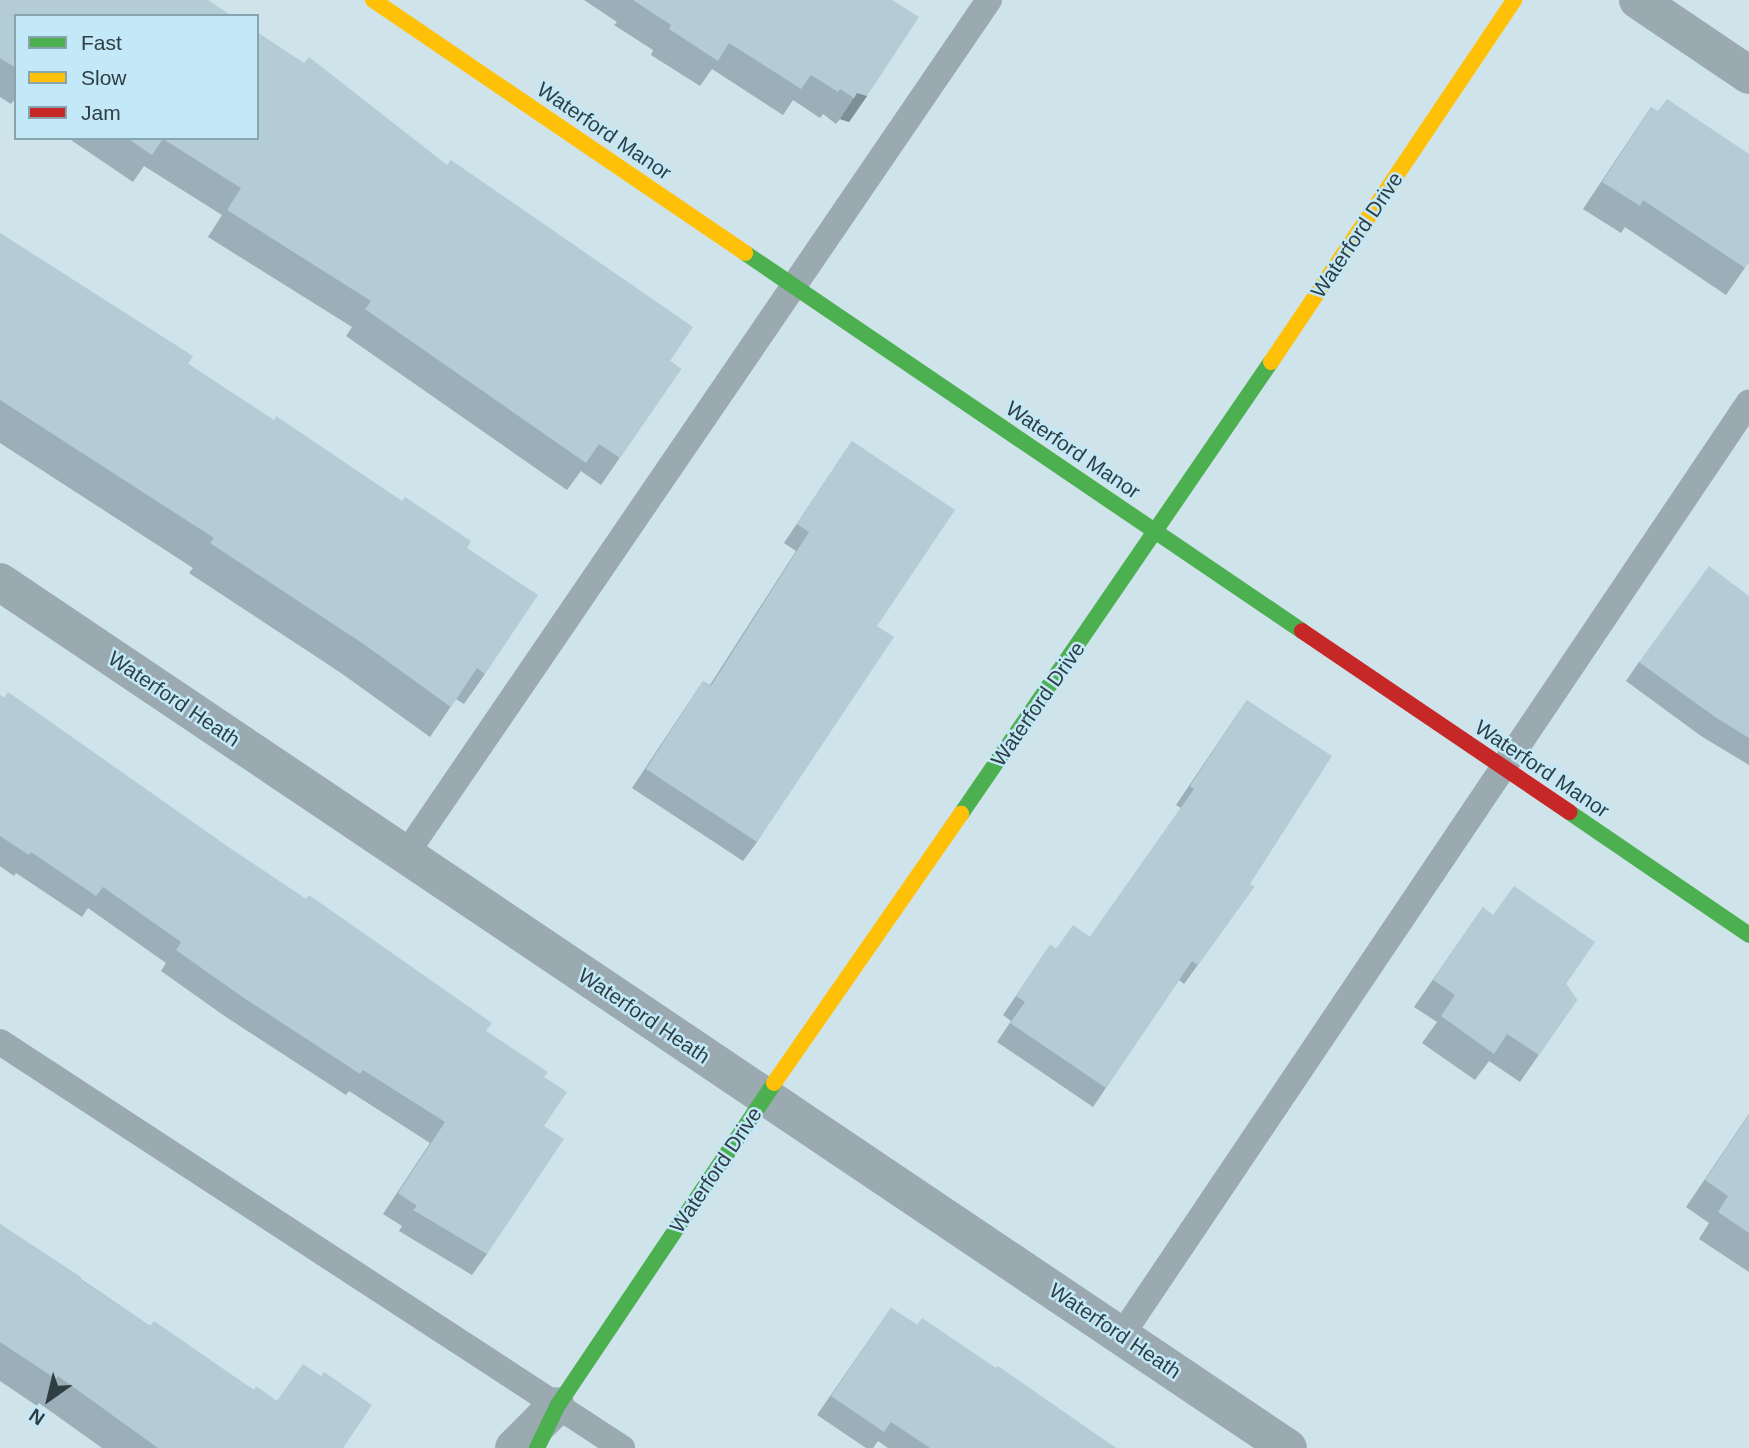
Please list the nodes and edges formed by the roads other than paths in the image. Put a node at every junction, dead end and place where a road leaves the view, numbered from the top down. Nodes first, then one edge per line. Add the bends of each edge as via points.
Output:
1 (373, 0) edge
2 (989, 0) edge
3 (1514, 0) edge
4 (1638, 0) edge
5 (1749, 75) edge
6 (793, 285) junction
7 (1749, 402) edge
8 (1156, 533) junction
9 (0, 582) edge
10 (1502, 767) junction
11 (406, 855) junction
12 (1749, 934) edge
13 (0, 1042) edge
14 (765, 1097) junction
15 (1122, 1336) junction
16 (558, 1405) junction
17 (514, 1448) edge
18 (537, 1448) edge
19 (622, 1448) edge
20 (1289, 1448) edge

1 - 6 street, Waterford Manor
2 - 6 lane
3 - 8 street, Waterford Drive
4 - 5 street
6 - 8 street, Waterford Manor
6 - 11 lane
7 - 10 lane
8 - 10 street, Waterford Manor
8 - 14 street, Waterford Drive
9 - 11 street, Waterford Heath
10 - 12 street, Waterford Manor
10 - 15 lane
11 - 14 street, Waterford Heath
13 - 16 lane
14 - 15 street, Waterford Heath
14 - 16 street, Waterford Drive
15 - 20 street, Waterford Heath
16 - 17 street, Waterford Drive
16 - 18 street, Waterford Drive
16 - 19 lane

